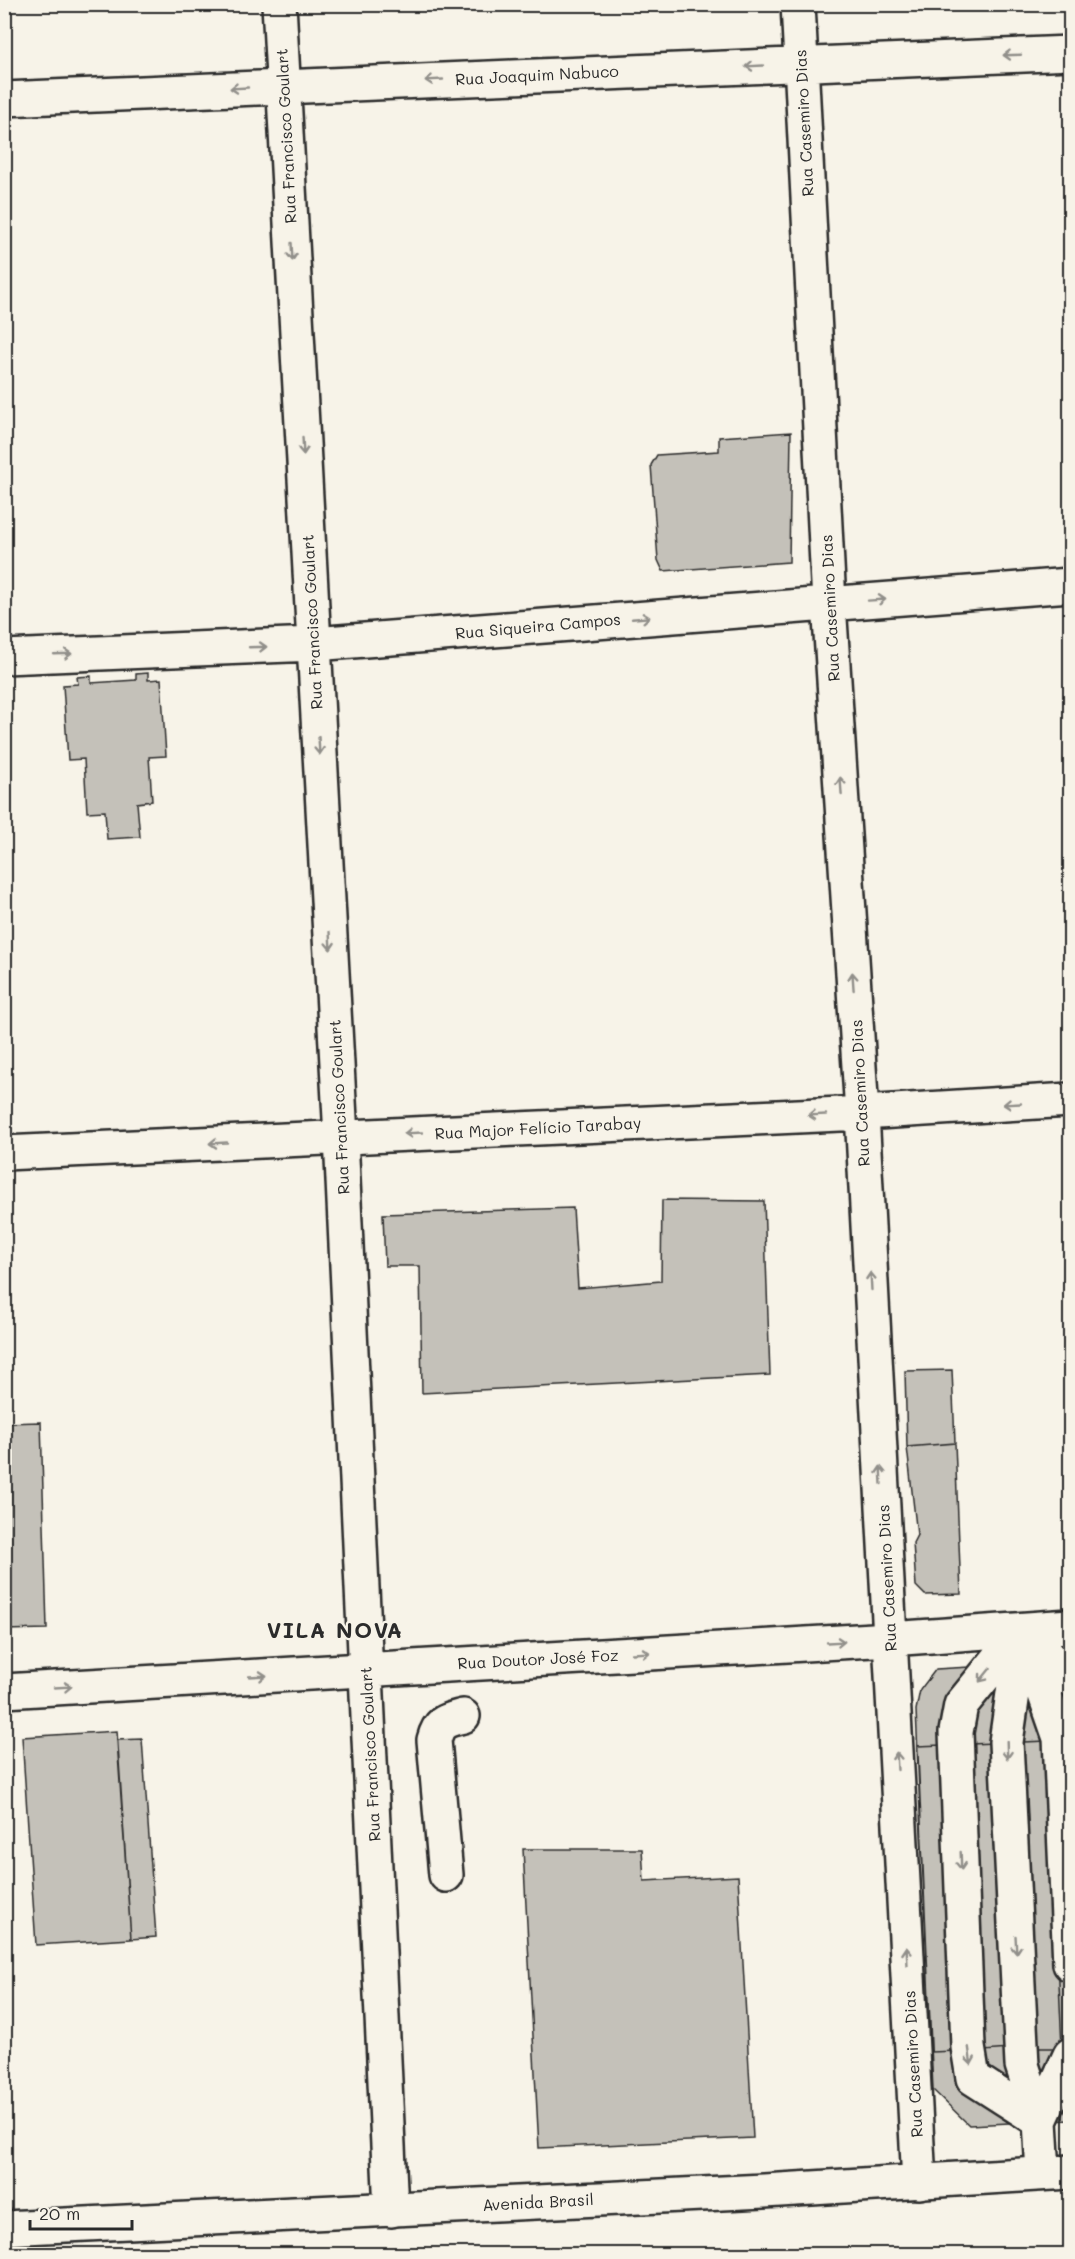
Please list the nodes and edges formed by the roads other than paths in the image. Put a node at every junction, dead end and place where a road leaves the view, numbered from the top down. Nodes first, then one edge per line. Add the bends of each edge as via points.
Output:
1 (279, 4) edge
2 (798, 4) edge
3 (1071, 53) edge
4 (801, 64) junction
5 (283, 86) junction
6 (4, 99) edge
7 (1071, 585) edge
8 (829, 603) junction
9 (314, 644) junction
10 (4, 657) edge
11 (1071, 1100) edge
12 (862, 1113) junction
13 (340, 1137) junction
14 (4, 1153) edge
15 (1071, 1626) edge
16 (1022, 1630) junction
17 (890, 1639) junction
18 (366, 1669) junction
19 (1071, 1679) edge
20 (4, 1691) edge
21 (463, 1716) dead end
22 (446, 1875) dead end
23 (1071, 1964) edge
24 (1071, 2055) edge
25 (1071, 2105) edge
26 (1040, 2121) junction
27 (1057, 2172) edge
28 (919, 2182) junction
29 (391, 2210) junction
30 (4, 2228) edge

1 - 5 street, Rua Francisco Goulart
2 - 4 street, Rua Casemiro Dias
3 -> 4 street, Rua Joaquim Nabuco
4 -> 5 street, Rua Joaquim Nabuco
4 - 8 street, Rua Casemiro Dias
5 -> 6 street, Rua Joaquim Nabuco
5 -> 9 street, Rua Francisco Goulart
8 -> 7 street, Rua Siqueira Campos
9 -> 8 street, Rua Siqueira Campos
12 -> 8 street, Rua Casemiro Dias
10 -> 9 street, Rua Siqueira Campos
9 -> 13 street, Rua Francisco Goulart
11 -> 12 street, Rua Major Felício Tarabay
12 -> 13 street, Rua Major Felício Tarabay
17 -> 12 street, Rua Casemiro Dias
13 -> 14 street, Rua Major Felício Tarabay
13 - 18 street, Rua Francisco Goulart
15 - 16 street, Rua Doutor José Foz
16 - 17 street, Rua Doutor José Foz
16 - 19 street
16 - 23 street via 1060,1738
16 -> 26 street via 1006,1742 1022,2065
16 -> 26 street via 961,1705 956,1732 968,2047 973,2078
18 -> 17 street, Rua Doutor José Foz
28 -> 17 street, Rua Casemiro Dias
20 -> 18 street, Rua Doutor José Foz
18 - 29 street, Rua Francisco Goulart
21 - 22 street via 438,1726 434,1740
24 - 26 street
25 - 26 street
26 - 27 street
27 - 28 street, Avenida Brasil
28 - 29 street, Avenida Brasil
29 - 30 street, Avenida Brasil

